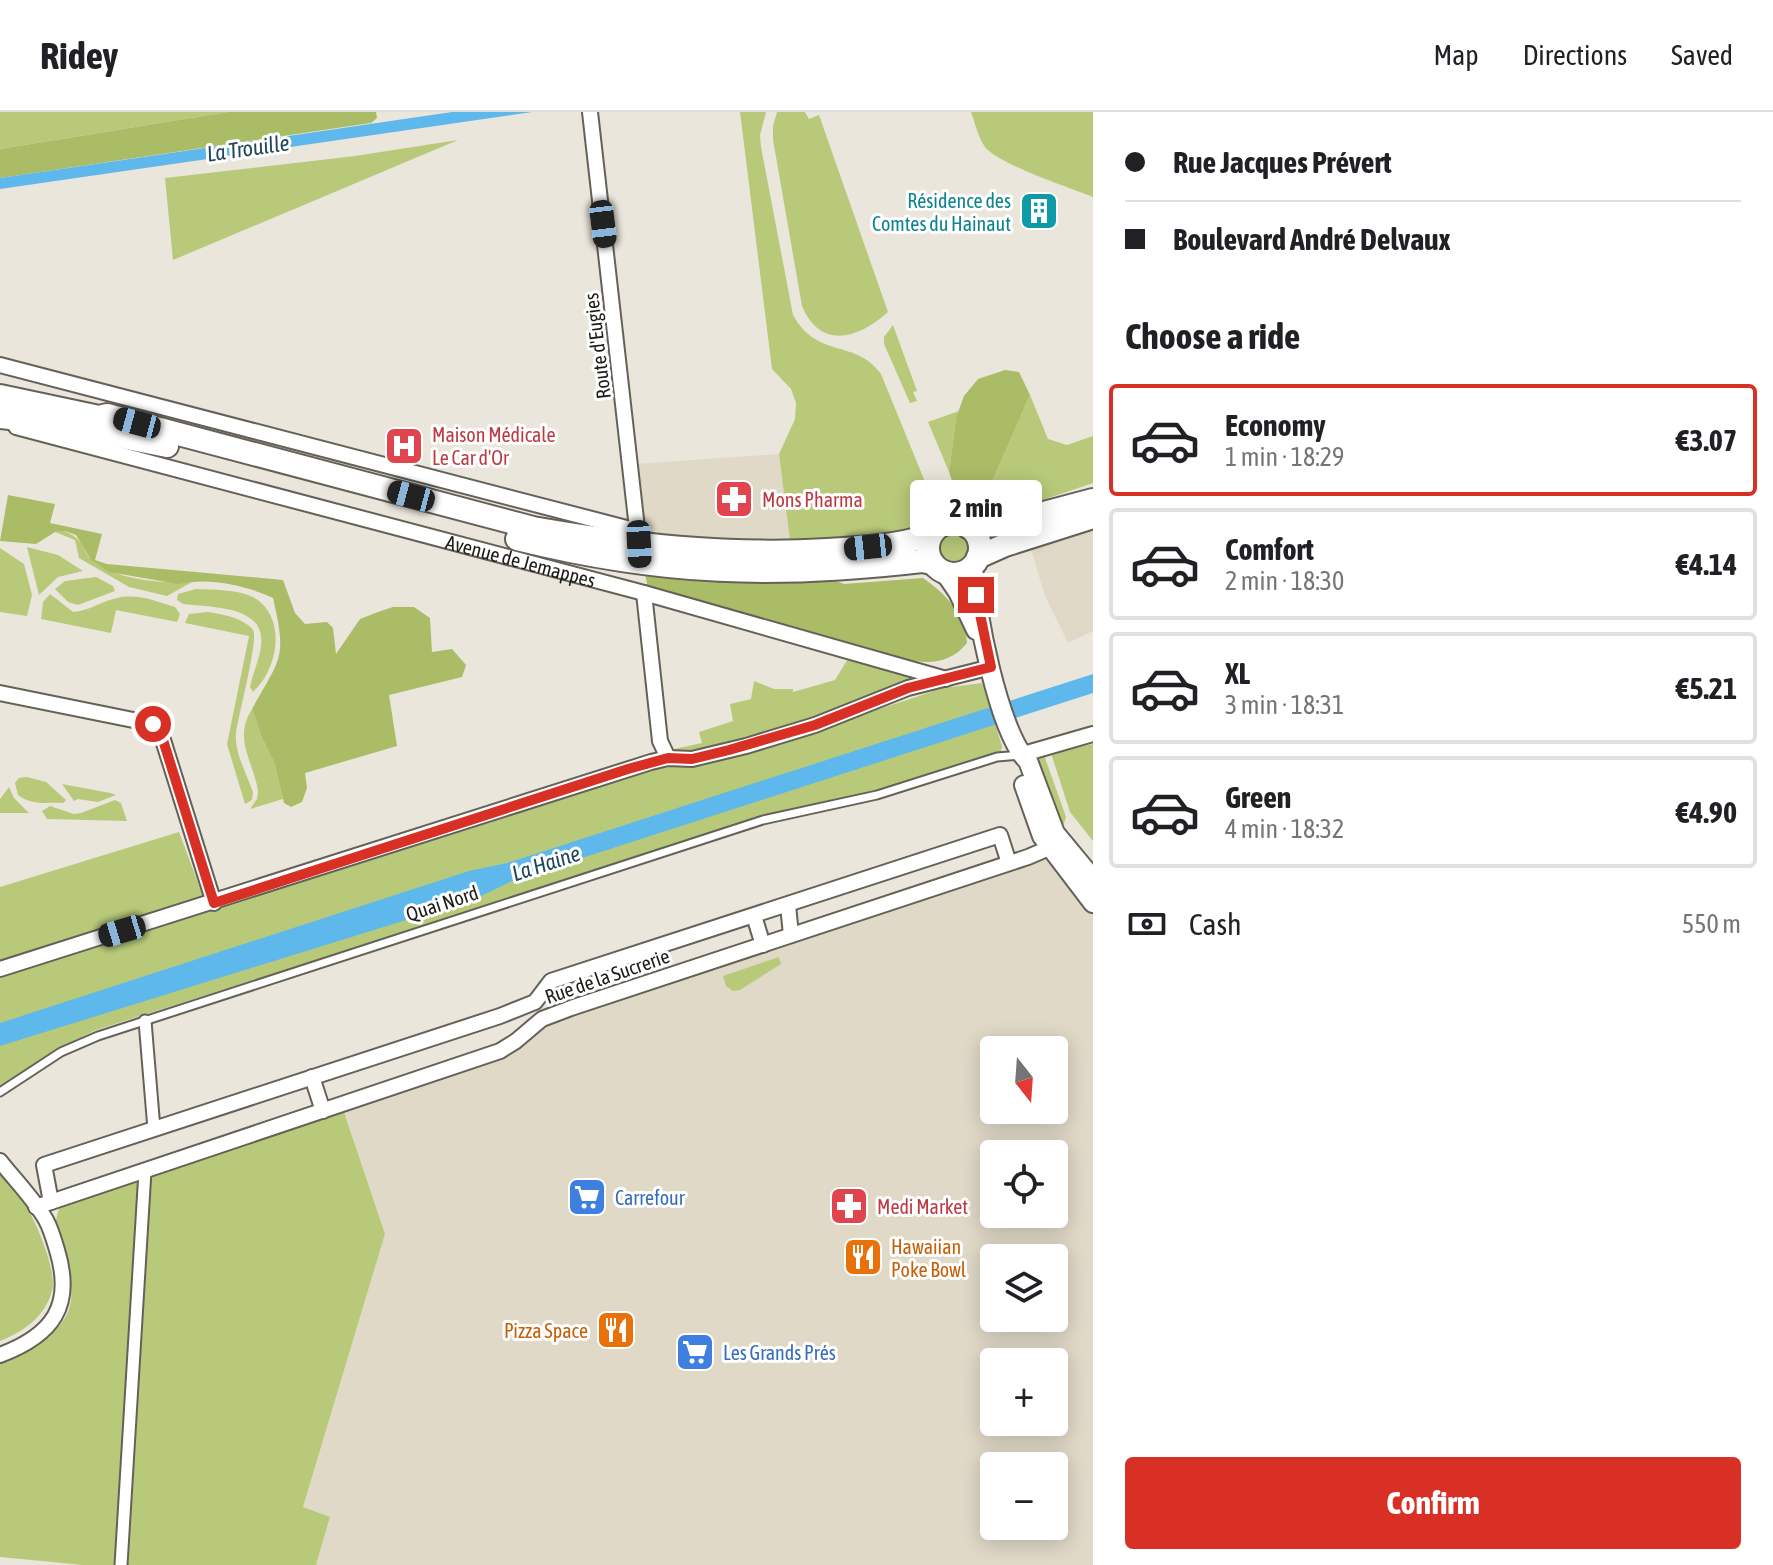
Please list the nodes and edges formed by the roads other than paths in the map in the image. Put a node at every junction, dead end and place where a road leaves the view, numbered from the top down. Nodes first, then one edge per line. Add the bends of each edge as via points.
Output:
1 (590, 113) edge
2 (0, 365) edge
3 (0, 396) edge
4 (0, 407) edge
5 (84, 413) junction
6 (4, 424) edge
7 (1093, 500) edge
8 (1093, 517) edge
9 (968, 527) junction
10 (931, 535) junction
11 (639, 553) junction
12 (976, 561) junction
13 (939, 568) junction
14 (644, 593) junction
15 (991, 668) junction
16 (947, 680) junction
17 (0, 693) edge
18 (1093, 734) edge
19 (1020, 755) junction
20 (668, 758) junction
21 (1055, 844) junction
22 (1009, 863) junction
23 (1093, 879) edge
24 (214, 903) junction
25 (1093, 903) edge
26 (788, 905) junction
27 (754, 916) junction
28 (791, 935) junction
29 (763, 945) junction
30 (0, 969) edge
31 (145, 1021) junction
32 (312, 1077) junction
33 (0, 1092) edge
34 (323, 1111) junction
35 (154, 1129) junction
36 (0, 1161) edge
37 (145, 1171) junction
38 (51, 1202) junction
39 (36, 1207) junction
40 (0, 1349) edge
41 (0, 1355) edge
42 (121, 1565) edge

1 - 11 street, Route d'Eugies
2 - 11 street, Avenue de Jemappes
3 - 5 main road, Avenue de Jemappes
4 - 5 main road
5 - 11 main road, Avenue de Jemappes
6 - 11 main road, Avenue de Jemappes via 52,423 180,449 552,548
6 - 14 street, Avenue de Jemappes
7 - 9 main road via 999,525
8 - 12 main road via 1005,545
9 - 10 main road via 950,522
9 - 12 main road via 979,541
10 - 11 main road, Avenue de Jemappes via 896,544 793,552
10 - 13 main road via 928,550
11 - 13 main road, Avenue de Jemappes via 715,572 844,570 922,561
12 - 13 main road via 961,573
12 - 15 street
13 - 15 street via 958,592
14 - 16 street, Avenue de Jemappes
14 - 20 street via 660,741
15 - 16 street
15 - 19 street
16 - 20 street via 908,688 746,746 692,759
17 - 24 street via 153,724 163,740
18 - 19 street, Quai Nord
19 - 21 street via 1036,824
19 - 31 lane, Quai Nord via 763,820
20 - 24 street
21 - 22 street, Rue de la Sucrerie
21 - 23 street
21 - 25 street
22 - 26 street via 1000,835
22 - 28 street, Rue de la Sucrerie
24 - 30 street
26 - 27 street
26 - 28 street
27 - 29 street
27 - 32 street via 551,981 535,1002
28 - 29 street, Rue de la Sucrerie
29 - 34 street, Rue de la Sucrerie via 571,1008 542,1019 500,1051
31 - 33 lane, Quai Nord via 78,1043
31 - 35 street
32 - 34 street
32 - 35 street
34 - 37 street, Rue de la Sucrerie
35 - 38 street via 44,1165
36 - 39 street
37 - 38 street, Rue de la Sucrerie
37 - 42 street
38 - 39 street, Rue de la Sucrerie
39 - 40 street via 57,1271 58,1295 43,1322 25,1339
39 - 41 street via 46,1220 63,1270 62,1301 42,1331

